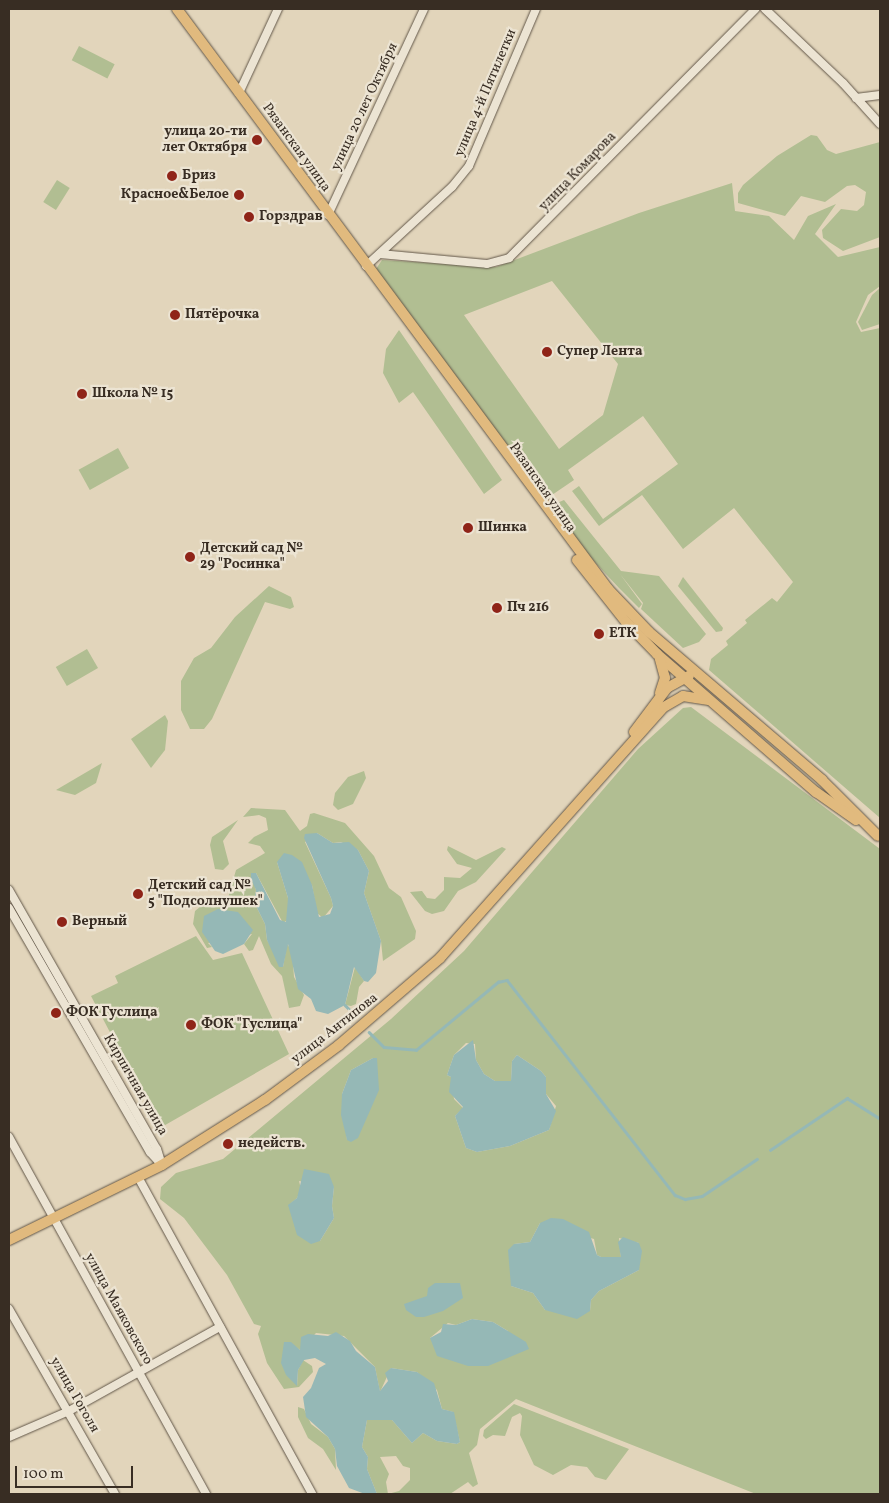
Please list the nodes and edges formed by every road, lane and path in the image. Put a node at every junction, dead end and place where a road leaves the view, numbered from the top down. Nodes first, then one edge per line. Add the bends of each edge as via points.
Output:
1 (176, 9) edge
2 (278, 9) edge
3 (424, 9) edge
4 (536, 9) edge
5 (755, 9) edge
6 (765, 9) edge
7 (239, 93) junction
8 (880, 95) edge
9 (856, 98) junction
10 (880, 124) edge
11 (328, 215) junction
12 (380, 254) junction
13 (366, 266) junction
14 (394, 302) junction
15 (657, 654) junction
16 (680, 660) junction
17 (683, 677) junction
18 (718, 692) junction
19 (709, 700) junction
20 (660, 704) junction
21 (879, 837) edge
22 (9, 890) edge
23 (9, 908) edge
24 (9, 1137) edge
25 (162, 1165) junction
26 (138, 1177) junction
27 (53, 1218) junction
28 (9, 1240) edge
29 (9, 1309) edge
30 (220, 1327) junction
31 (139, 1372) junction
32 (69, 1410) junction
33 (9, 1437) edge
34 (115, 1494) edge
35 (206, 1494) edge
36 (312, 1494) edge

1 - 7 main road, Рязанская улица
2 - 7 street
3 - 11 street, улица 20 лет Октября
4 - 12 street, улица 4-й Пятилетки via 469,166 452,187
5 - 12 street, улица Комарова via 509,258 488,264
6 - 9 street
7 - 11 main road, Рязанская улица
8 - 9 street
9 - 10 street
11 - 13 main road, Рязанская улица
12 - 13 street, улица 4-й Пятилетки
13 - 14 main road, Рязанская улица
14 - 15 main road, Рязанская улица via 599,590
14 - 16 main road, Рязанская улица via 603,583
15 - 17 main road, Рязанская улица
15 - 20 main road via 662,662 664,678
16 - 17 main road
16 - 18 main road, Рязанская улица
17 - 18 main road via 694,678
17 - 19 main road, Рязанская улица
17 - 20 main road, улица Антипова
18 - 21 main road via 822,780
19 - 20 main road, улица Антипова via 683,696
19 - 21 main road, Рязанская улица via 816,792
20 - 25 main road, улица Антипова via 487,908 415,980 289,1083
22 - 25 street, Кирпичная улица via 157,1149
23 - 25 street, Кирпичная улица via 150,1152
24 - 27 street, улица Маяковского
25 - 26 main road, улица Антипова
26 - 27 main road, улица Антипова
26 - 30 street
27 - 28 main road, улица Антипова
27 - 31 street, улица Маяковского
29 - 32 street, улица Гоголя
30 - 31 street
30 - 36 street
31 - 32 street
31 - 35 street, улица Маяковского
32 - 33 street
32 - 34 street, улица Гоголя

